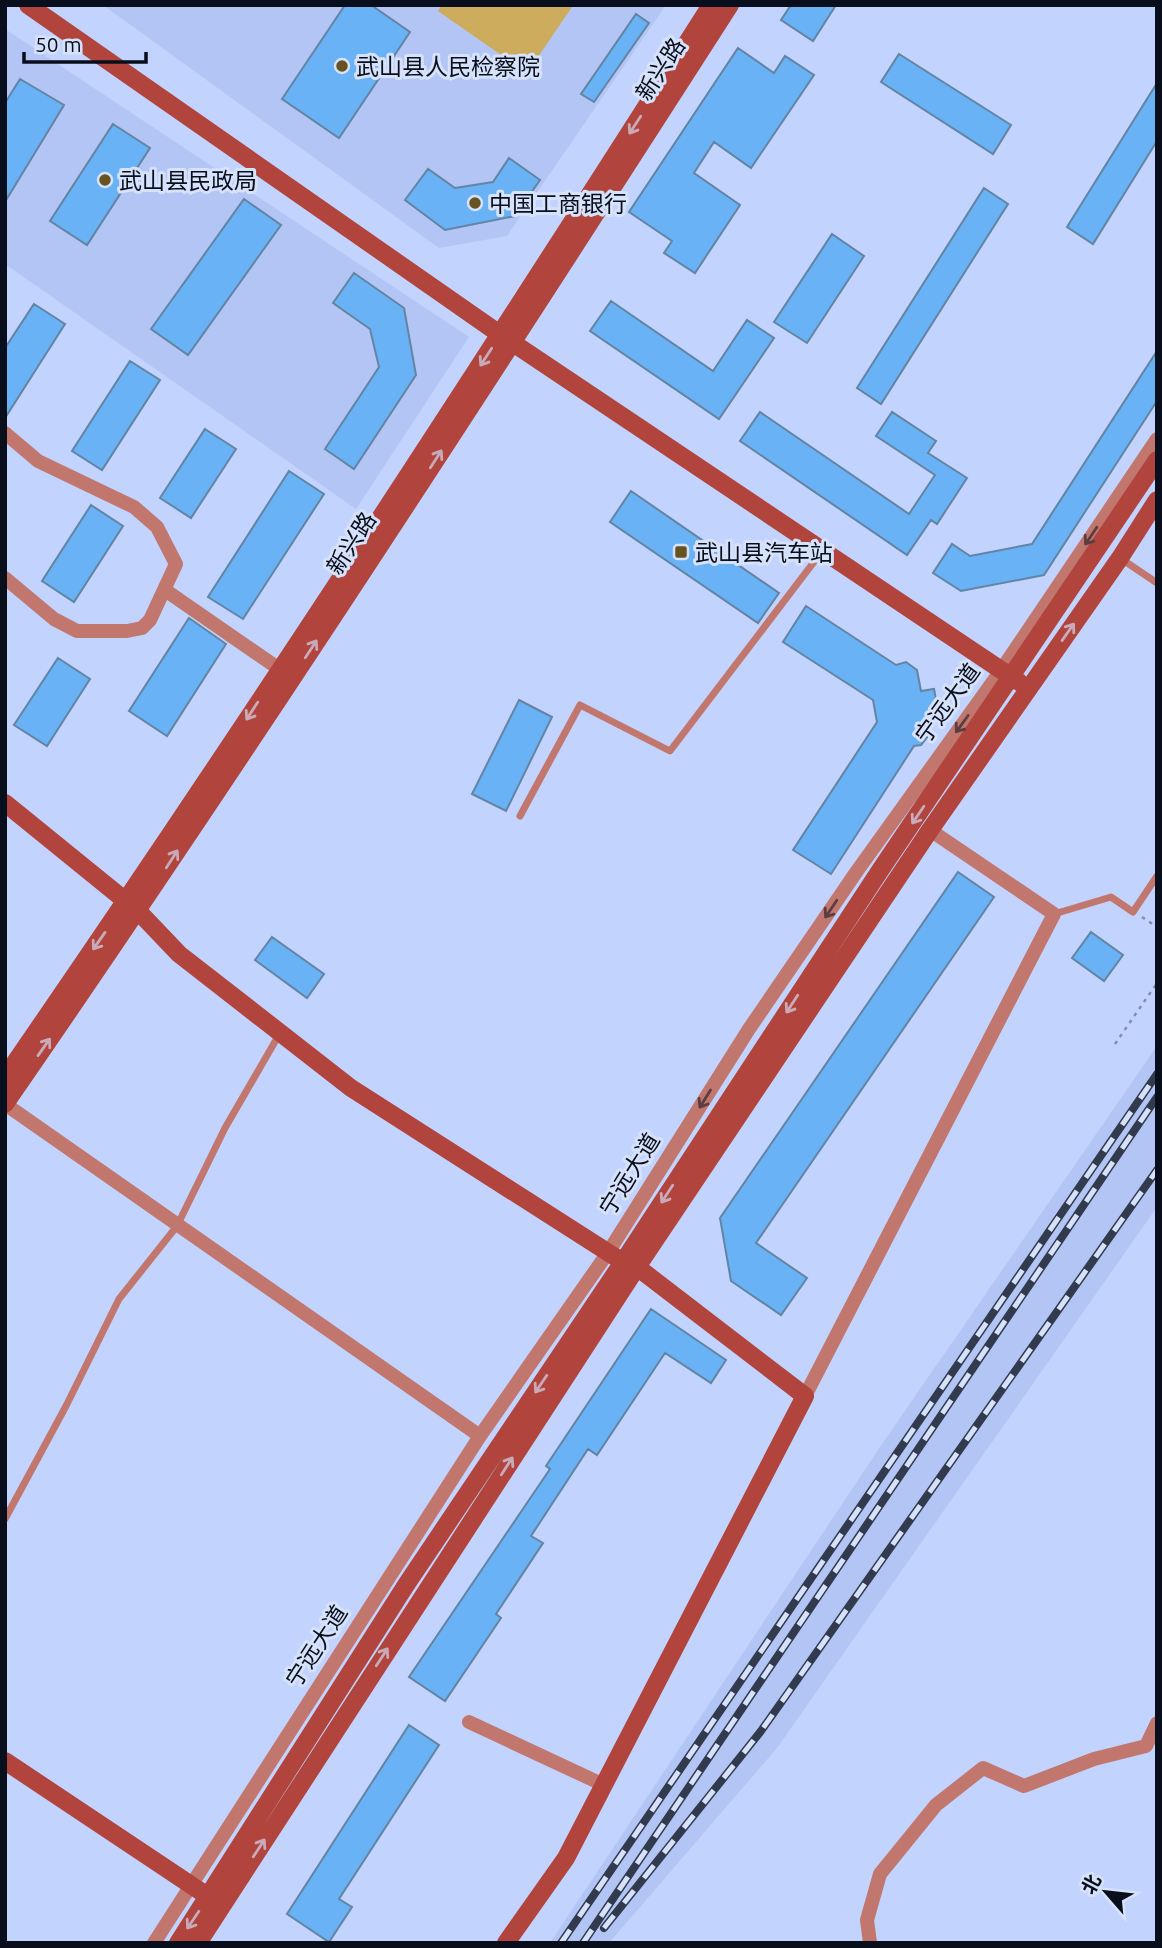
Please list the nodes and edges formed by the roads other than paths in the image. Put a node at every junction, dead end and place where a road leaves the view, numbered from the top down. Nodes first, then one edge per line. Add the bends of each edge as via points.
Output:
1 (28, 5) edge
2 (711, 5) edge
3 (730, 5) edge
4 (507, 339) junction
5 (5, 433) edge
6 (1157, 439) edge
7 (1157, 460) edge
8 (1157, 500) edge
9 (823, 550) junction
10 (1119, 558) junction
11 (5, 578) edge
12 (1157, 583) edge
13 (165, 590) junction
14 (1007, 673) junction
15 (285, 674) junction
16 (1028, 688) junction
17 (5, 803) edge
18 (520, 816) dead end
19 (930, 830) junction
20 (1157, 876) edge
21 (132, 907) junction
22 (1054, 914) junction
23 (280, 1033) junction
24 (5, 1077) edge
25 (5, 1104) edge
26 (177, 1226) junction
27 (623, 1260) junction
28 (805, 1396) junction
29 (480, 1436) junction
30 (5, 1519) edge
31 (469, 1722) dead end
32 (1157, 1723) edge
33 (5, 1761) edge
34 (604, 1785) junction
35 (191, 1885) junction
36 (215, 1901) junction
37 (154, 1943) edge
38 (178, 1943) edge
39 (198, 1943) edge
40 (506, 1943) edge
41 (870, 1943) edge

1 - 4 main road
2 -> 4 main road, 新兴路
3 - 4 main road, 新兴路
4 - 9 main road
4 - 15 main road, 新兴路
5 - 13 street via 38,461 134,508 157,527 176,564
6 -> 14 street, 宁远大道
7 - 14 main road, 宁远大道
8 - 10 main road, 宁远大道
9 - 14 main road
9 - 18 lane via 670,751 580,705
10 - 12 lane
16 -> 10 main road, 宁远大道
11 - 13 street via 54,619 78,631 142,628
13 - 15 street
14 - 16 main road
14 -> 27 main road, 宁远大道
15 - 21 main road, 新兴路
16 - 19 main road, 宁远大道
17 - 21 main road
19 - 22 street
19 - 27 main road, 宁远大道
20 - 22 lane via 1133,912 1111,897
21 - 23 main road via 178,954
21 -> 24 main road, 新兴路
25 -> 21 main road, 新兴路
22 - 28 street
23 - 26 lane via 225,1128
23 - 27 main road via 351,1088
25 - 26 street
26 - 29 street
26 - 30 lane via 119,1299
27 - 28 main road
27 - 29 street, 宁远大道
27 - 36 main road, 宁远大道 via 406,1585
28 - 34 main road
29 - 35 street, 宁远大道
31 - 34 street
32 - 41 street via 1146,1746 1094,1759 1024,1786 983,1768 936,1805 880,1874 867,1920
33 - 35 main road
34 - 40 main road via 566,1858
35 - 36 main road
35 - 37 street, 宁远大道
36 -> 38 main road, 宁远大道
36 - 39 main road, 宁远大道

